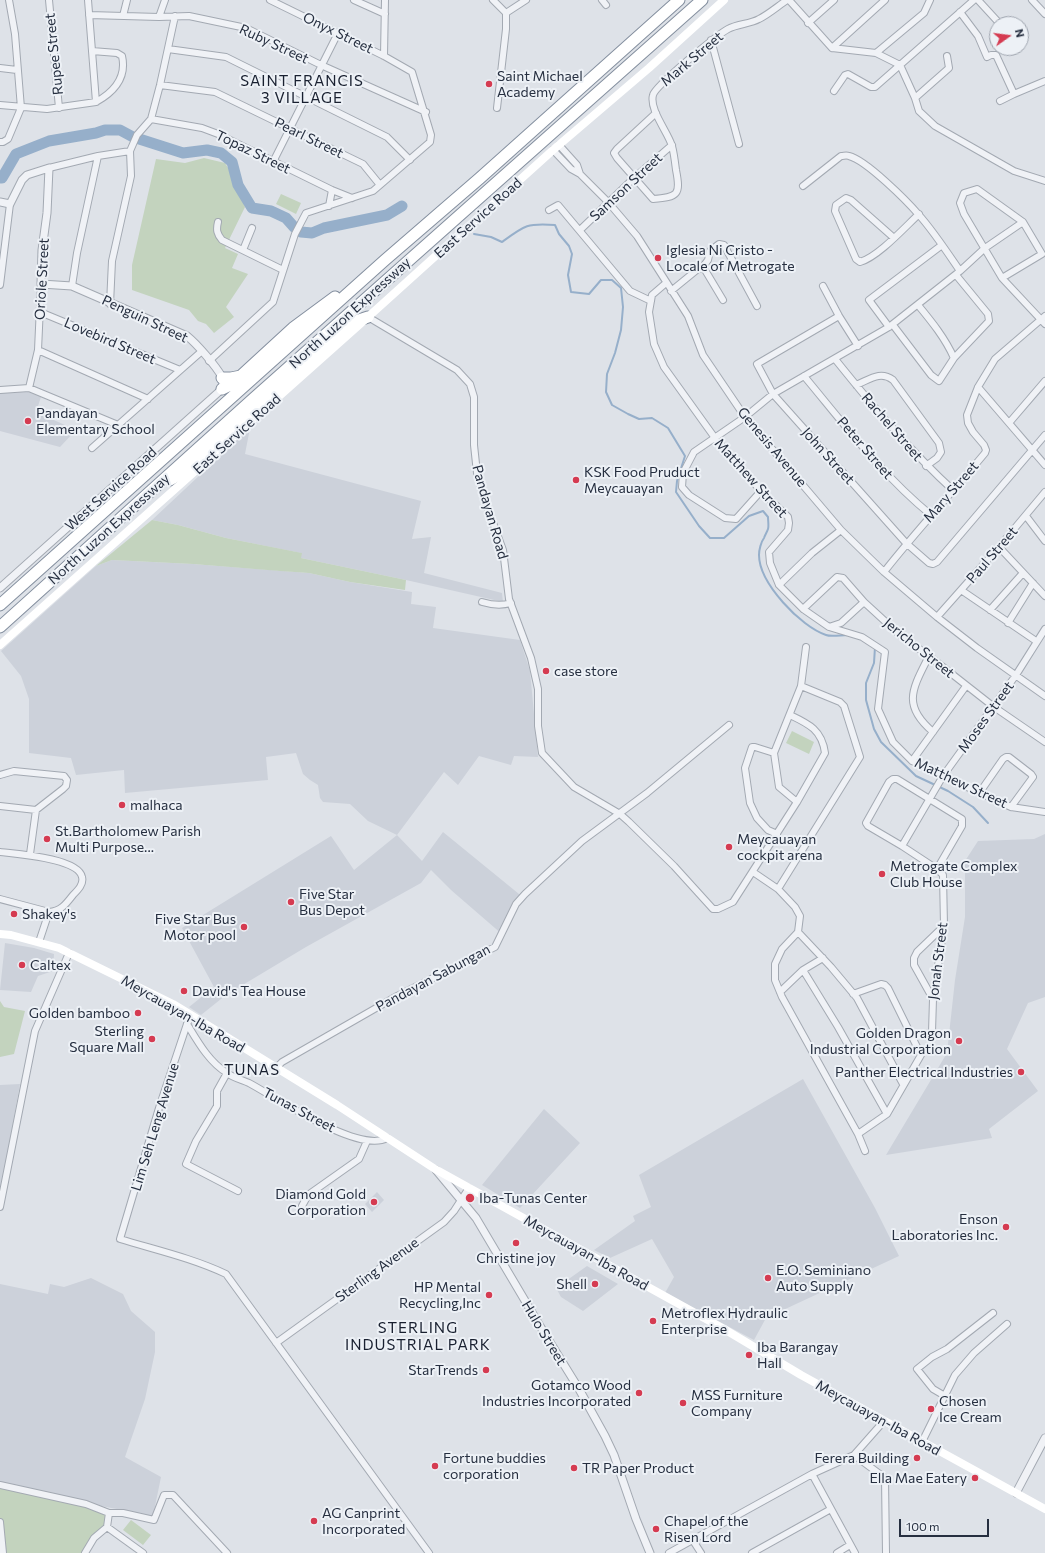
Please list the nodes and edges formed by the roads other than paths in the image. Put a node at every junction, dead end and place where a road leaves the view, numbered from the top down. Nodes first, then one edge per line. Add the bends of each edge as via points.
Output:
1 (9, 0) edge
2 (49, 0) edge
3 (88, 0) edge
4 (127, 0) edge
5 (165, 0) edge
6 (270, 0) edge
7 (354, 0) edge
8 (385, 0) edge
9 (493, 0) edge
10 (526, 0) edge
11 (679, 0) edge
12 (702, 0) edge
13 (724, 0) edge
14 (788, 0) edge
15 (834, 0) edge
16 (885, 0) edge
17 (930, 0) edge
18 (974, 0) edge
19 (978, 0) edge
20 (1032, 0) edge
21 (960, 12) junction
22 (506, 13) junction
23 (385, 14) junction
24 (1045, 14) edge
25 (90, 15) junction
26 (123, 16) junction
27 (175, 16) junction
28 (993, 16) edge
29 (159, 17) junction
30 (808, 23) junction
31 (338, 32) junction
32 (711, 40) junction
33 (832, 48) junction
34 (168, 49) junction
35 (92, 51) junction
36 (876, 53) junction
37 (384, 56) junction
38 (948, 56) dead end
39 (321, 65) junction
40 (900, 65) junction
41 (0, 68) edge
42 (17, 70) junction
43 (1045, 81) edge
44 (160, 85) junction
45 (834, 91) dead end
46 (1014, 94) junction
47 (306, 96) junction
48 (915, 98) junction
49 (1000, 101) dead end
50 (96, 102) junction
51 (0, 105) edge
52 (21, 108) junction
53 (59, 108) junction
54 (497, 108) dead end
55 (426, 112) junction
56 (656, 113) junction
57 (151, 119) junction
58 (291, 129) junction
59 (0, 142) edge
60 (739, 144) dead end
61 (672, 145) junction
62 (556, 148) junction
63 (130, 151) junction
64 (98, 156) junction
65 (410, 160) junction
66 (273, 162) junction
67 (49, 168) junction
68 (634, 178) junction
69 (1045, 181) edge
70 (380, 185) junction
71 (803, 186) dead end
72 (332, 190) junction
73 (352, 198) junction
74 (0, 202) edge
75 (608, 202) junction
76 (10, 204) junction
77 (330, 206) junction
78 (549, 210) dead end
79 (918, 214) junction
80 (218, 222) dead end
81 (1023, 222) junction
82 (252, 228) dead end
83 (580, 230) junction
84 (894, 238) junction
85 (942, 245) junction
86 (985, 248) junction
87 (243, 250) junction
88 (385, 260) junction
89 (702, 268) junction
90 (283, 270) junction
91 (958, 273) junction
92 (1002, 278) junction
93 (666, 283) junction
94 (41, 284) junction
95 (0, 285) edge
96 (72, 286) junction
97 (823, 286) dead end
98 (671, 291) junction
99 (724, 300) dead end
100 (651, 301) junction
101 (110, 304) junction
102 (918, 305) junction
103 (757, 306) dead end
104 (40, 312) junction
105 (839, 316) junction
106 (368, 317) junction
107 (1044, 319) edge
108 (891, 326) junction
109 (858, 346) junction
110 (38, 350) junction
111 (202, 351) junction
112 (954, 358) junction
113 (835, 359) junction
114 (209, 360) junction
115 (180, 370) junction
116 (241, 375) junction
117 (804, 376) junction
118 (222, 378) junction
119 (1045, 381) edge
120 (856, 385) junction
121 (978, 387) junction
122 (29, 388) junction
123 (222, 389) junction
124 (0, 390) edge
125 (773, 394) junction
126 (148, 398) junction
127 (745, 417) junction
128 (1009, 423) junction
129 (118, 425) junction
130 (1045, 435) edge
131 (715, 438) junction
132 (92, 448) dead end
133 (1033, 451) junction
134 (1045, 465) edge
135 (926, 466) junction
136 (761, 491) junction
137 (954, 491) junction
138 (1045, 492) edge
139 (147, 494) junction
140 (931, 515) junction
141 (1026, 516) junction
142 (841, 530) junction
143 (1045, 541) edge
144 (906, 543) junction
145 (999, 547) junction
146 (884, 572) junction
147 (1023, 573) junction
148 (1033, 583) junction
149 (779, 584) junction
150 (0, 588) edge
151 (961, 590) junction
152 (1045, 596) edge
153 (482, 602) dead end
154 (864, 602) junction
155 (511, 603) junction
156 (0, 605) edge
157 (803, 609) junction
158 (990, 610) junction
159 (937, 617) junction
160 (1008, 623) junction
161 (0, 627) edge
162 (829, 627) junction
163 (1045, 629) edge
164 (1036, 641) junction
165 (0, 645) edge
166 (806, 647) dead end
167 (930, 656) junction
168 (1016, 675) junction
169 (801, 686) junction
170 (966, 686) junction
171 (1045, 696) edge
172 (994, 707) junction
173 (790, 715) junction
174 (729, 725) dead end
175 (933, 732) junction
176 (1045, 742) edge
177 (774, 753) junction
178 (912, 761) junction
179 (0, 775) edge
180 (942, 779) junction
181 (980, 792) junction
182 (931, 799) junction
183 (797, 802) junction
184 (0, 806) edge
185 (1011, 807) junction
186 (36, 810) junction
187 (1045, 812) edge
188 (620, 814) junction
189 (777, 834) junction
190 (902, 846) junction
191 (0, 852) edge
192 (30, 854) junction
193 (937, 868) junction
194 (753, 872) junction
195 (778, 889) junction
196 (0, 899) edge
197 (49, 912) junction
198 (944, 926) junction
199 (798, 932) junction
200 (0, 934) edge
201 (39, 942) junction
202 (69, 953) junction
203 (823, 958) junction
204 (803, 970) junction
205 (780, 992) junction
206 (853, 994) junction
207 (932, 999) junction
208 (191, 1016) junction
209 (187, 1024) junction
210 (932, 1032) dead end
211 (276, 1068) junction
212 (227, 1073) junction
213 (903, 1084) junction
214 (886, 1114) junction
215 (858, 1134) junction
216 (387, 1138) junction
217 (367, 1141) junction
218 (865, 1151) dead end
219 (435, 1169) junction
220 (469, 1188) junction
221 (238, 1191) dead end
222 (462, 1200) junction
223 (302, 1206) dead end
224 (0, 1207) edge
225 (992, 1313) dead end
226 (1007, 1324) dead end
227 (276, 1343) junction
228 (945, 1396) junction
229 (884, 1421) junction
230 (1045, 1438) edge
231 (922, 1442) junction
232 (854, 1455) junction
233 (812, 1474) junction
234 (0, 1486) edge
235 (1016, 1493) junction
236 (831, 1509) junction
237 (1045, 1509) edge
238 (109, 1513) junction
239 (0, 1522) edge
240 (107, 1527) junction
241 (692, 1539) junction
242 (850, 1545) junction
243 (3, 1553) edge
244 (85, 1553) edge
245 (143, 1553) edge
246 (227, 1553) edge
247 (429, 1553) edge
248 (650, 1553) edge
249 (669, 1553) edge
250 (701, 1553) edge
251 (752, 1553) edge
252 (836, 1553) edge
253 (855, 1553) edge
254 (886, 1553) edge

1 - 42 street via 15,34
2 - 53 street, Rupee Street
3 - 25 street
4 - 26 street
5 - 29 street
6 - 31 street, Onyx Street
7 - 23 street
8 - 23 street
9 - 22 street
10 - 22 street
11 - 88 highway, North Luzon Expressway
12 - 139 highway, North Luzon Expressway
13 - 62 main road, East Service Road
14 - 30 street
14 - 32 street, Mark Street via 759,19 729,28
15 - 30 street
16 - 33 street
17 - 36 street via 924,13
18 - 21 street
19 - 28 street
20 - 24 street
21 - 40 street
21 - 46 street via 978,36 987,57 996,55
22 - 54 street
23 - 37 street
25 - 26 street, Ruby Street
25 - 35 street
26 - 29 street, Ruby Street
27 - 29 street, Ruby Street
27 - 34 street
27 - 39 street, Ruby Street via 189,16 246,28
30 - 33 street
31 - 37 street, Onyx Street
31 - 39 street
32 - 56 street, Mark Street via 665,80 653,94
32 - 60 street
33 - 36 street
34 - 44 street
34 - 47 street via 226,57
35 - 50 street
35 - 50 street via 117,53 123,60 120,80 108,95
36 - 40 street
37 - 55 street, Onyx Street via 412,72
38 - 48 street via 950,68
39 - 47 street
39 - 55 street, Ruby Street
40 - 45 street via 875,87 848,74
40 - 48 street
41 - 42 street
42 - 52 street
43 - 46 street
44 - 57 street
44 - 58 street, Pearl Street via 215,92
46 - 49 street
47 - 58 street
47 - 65 street via 387,137
48 - 69 street via 919,111 935,126 1014,170
50 - 53 street
51 - 52 street
52 - 53 street
52 - 59 street via 8,139
55 - 65 street, Onyx Street via 430,142
56 - 61 street, Mark Street
56 - 68 street via 614,153
57 - 63 street via 137,135
57 - 66 street, Topaz Street via 202,128
58 - 66 street
58 - 70 street, Pearl Street via 363,164
61 - 68 street, Samson Street
61 - 68 street, Mark Street via 680,186 676,194 670,198 653,199
62 - 75 street, Genesis Avenue via 571,169 580,174
62 - 106 main road, East Service Road
63 - 64 street
63 - 101 street via 132,176 112,261
64 - 67 street
64 - 96 street
65 - 70 street
66 - 72 street, Topaz Street
67 - 76 street via 27,175
67 - 94 street, Oriole Street
68 - 75 street, Samson Street
70 - 73 street via 373,191
71 - 79 street via 841,156 847,155 876,173
72 - 73 street, Topaz Street
72 - 77 street
73 - 77 street
74 - 76 street
75 - 83 street, Samson Street
75 - 93 street, Genesis Avenue via 637,236
76 - 95 street
77 - 90 street via 306,213 299,225
78 - 83 street via 558,205
79 - 84 street
79 - 85 street
80 - 87 street via 218,235 222,240
81 - 86 street
81 - 86 street via 977,189 964,193 960,203 964,214
81 - 92 street via 1042,254
82 - 87 street
83 - 100 street via 630,291
84 - 84 street via 860,262 835,211 836,205 846,198 851,200
85 - 91 street
85 - 108 street via 869,300
86 - 91 street
86 - 92 street
87 - 90 street
88 - 116 highway via 293,328
88 - 156 highway, North Luzon Expressway
89 - 98 street
89 - 99 street
89 - 103 street via 708,260 710,251 719,244 724,244
90 - 114 street via 273,302
91 - 102 street
91 - 112 street via 990,318
92 - 107 street
93 - 98 street, Genesis Avenue
93 - 100 street via 652,295
94 - 96 street, Penguin Street
94 - 104 street, Oriole Street
96 - 101 street, Penguin Street
97 - 105 street
98 - 127 street, Genesis Avenue via 688,316 702,355
100 - 131 street, Matthew Street via 654,344 664,367
101 - 111 street, Penguin Street via 187,336
102 - 108 street
102 - 112 street via 942,334
104 - 110 street, Oriole Street
104 - 115 street, Lovebird Street
105 - 109 street
105 - 125 street, John Street via 757,364
106 - 139 highway via 348,327 187,470
106 - 155 street, Pandayan Road via 456,370 470,384 474,397 477,473 503,550
106 - 165 main road, East Service Road
107 - 121 street, Mary Street via 995,359
108 - 109 street
108 - 112 street via 938,381
109 - 113 street
110 - 122 street, Oriole Street
110 - 126 street
111 - 114 street, Penguin Street
111 - 115 street
113 - 117 street
113 - 120 street, Rachel Street
114 - 118 street, Penguin Street
115 - 126 street
116 - 118 highway
116 - 123 highway
117 - 125 street
117 - 140 street, Peter Street via 876,463 909,497
118 - 123 street
119 - 128 street
120 - 135 street, Rachel Street
120 - 135 street via 882,374 893,380 939,443 941,452
121 - 128 street
121 - 137 street, Mary Street via 967,416 972,432 986,450
122 - 124 street
122 - 129 street
123 - 150 street, West Service Road
125 - 127 street
125 - 144 street, John Street
126 - 129 street
127 - 131 street
127 - 142 street, Genesis Avenue
128 - 133 street
129 - 132 street
130 - 133 street, John Street
131 - 136 street, Matthew Street
131 - 136 street via 694,452 683,474 682,487 725,518 736,519
133 - 134 street
133 - 144 street, John Street via 937,562 929,563
135 - 137 street, Rachel Street
136 - 149 street, Matthew Street via 788,517 790,523 788,530 770,552 770,563
137 - 140 street, Mary Street
138 - 141 street, Paul Street
139 - 161 highway, North Luzon Expressway
140 - 144 street, Mary Street
141 - 143 street
141 - 145 street, Paul Street
142 - 146 street, Genesis Avenue
142 - 149 street
144 - 146 street, Mary Street
145 - 147 street
145 - 151 street, Paul Street
146 - 159 street, Genesis Avenue
147 - 148 street
147 - 158 street
148 - 152 street
148 - 160 street
149 - 157 street, Matthew Street
151 - 158 street
151 - 159 street, Paul Street
153 - 155 street via 492,605
154 - 157 street, Jericho Street via 843,578 837,577
154 - 162 street via 841,623
154 - 167 street, Jericho Street via 900,635
155 - 188 street, Pandayan Road via 531,658 538,689 538,726 542,753 574,787
157 - 162 street, Matthew Street
158 - 160 street
159 - 168 street, Genesis Avenue
160 - 164 street
162 - 178 street, Matthew Street via 862,637 885,652 878,709 893,742
163 - 164 street, Moses Street
164 - 168 street, Moses Street
166 - 169 street
167 - 170 street, Jericho Street
167 - 175 street via 914,685 913,707 923,723
168 - 171 street, Genesis Avenue
168 - 172 street, Moses Street
169 - 173 street
169 - 195 street via 844,706 860,757
170 - 172 street, Jericho Street
170 - 175 street
172 - 176 street, Jericho Street
172 - 180 street, Moses Street
173 - 177 street
173 - 183 street via 809,723 819,733 825,753
174 - 188 street, Pandayan Sabungan
175 - 178 street
177 - 183 street via 779,787
177 - 189 street via 752,747 745,768 750,803 756,818 768,830
178 - 180 street, Matthew Street
179 - 186 street via 14,771 66,778 66,786
180 - 181 street, Matthew Street
180 - 182 street, Moses Street
181 - 185 street, Matthew Street
181 - 185 street via 1003,759 1009,757 1033,777
182 - 190 street, Moses Street
182 - 190 street via 897,780 889,782 866,823
182 - 193 street via 963,822
183 - 189 street
184 - 186 street
185 - 187 street, Matthew Street
186 - 192 street
188 - 194 street via 713,908 718,909 733,902
188 - 211 street, Pandayan Sabungan via 582,841 525,894 516,904 494,947 397,996 282,1062
189 - 194 street
190 - 193 street
191 - 192 street
192 - 197 street via 74,866 83,878 81,886 62,908
193 - 198 street, Jonah Street via 943,875
194 - 195 street
195 - 199 street via 800,916
196 - 197 street
197 - 201 street
198 - 207 street, Jonah Street
198 - 207 street via 914,958 914,965
199 - 203 street
199 - 205 street via 782,949 775,964 775,980
200 - 201 main road, Meycauayan-Iba Road
201 - 202 main road, Meycauayan-Iba Road
202 - 208 main road, Meycauayan-Iba Road via 173,1004
202 - 224 street via 35,1032
203 - 204 street
203 - 206 street
204 - 205 street
204 - 214 street
205 - 215 street
206 - 213 street
206 - 213 street via 881,984 888,988 922,1055
207 - 210 street, Jonah Street
208 - 209 street, Lim Seh Leng Avenue
208 - 211 main road, Meycauayan-Iba Road
209 - 212 street, Tunas Street via 204,1053
209 - 227 street, Lim Seh Leng Avenue via 120,1239 226,1274
211 - 216 main road, Meycauayan-Iba Road
212 - 217 street, Tunas Street via 330,1128
212 - 221 street via 217,1091 217,1106 196,1140 186,1164
213 - 214 street
214 - 215 street
215 - 218 street
216 - 217 street, Tunas Street via 381,1141
216 - 219 main road, Meycauayan-Iba Road
217 - 223 street via 359,1159 308,1196
219 - 220 main road, Meycauayan-Iba Road
219 - 222 street, Hulo Street
220 - 222 street, Sterling Avenue
220 - 229 main road, Meycauayan-Iba Road
222 - 227 street, Sterling Avenue via 444,1222
222 - 248 street, Hulo Street via 484,1230 605,1436
225 - 228 street via 918,1369 933,1390
226 - 228 street via 974,1353 951,1381
227 - 247 street
228 - 231 street
229 - 231 main road, Meycauayan-Iba Road
229 - 232 street
230 - 235 street
231 - 235 main road, Meycauayan-Iba Road
232 - 233 street
232 - 254 street via 885,1478
233 - 236 street
233 - 241 street
234 - 238 street via 86,1504
235 - 237 main road, Meycauayan-Iba Road
236 - 242 street
236 - 251 street
238 - 240 street
238 - 246 street via 123,1513 154,1520 164,1495 173,1495
239 - 243 street
240 - 244 street via 94,1538
240 - 245 street
241 - 249 street
241 - 250 street
242 - 252 street
242 - 253 street

